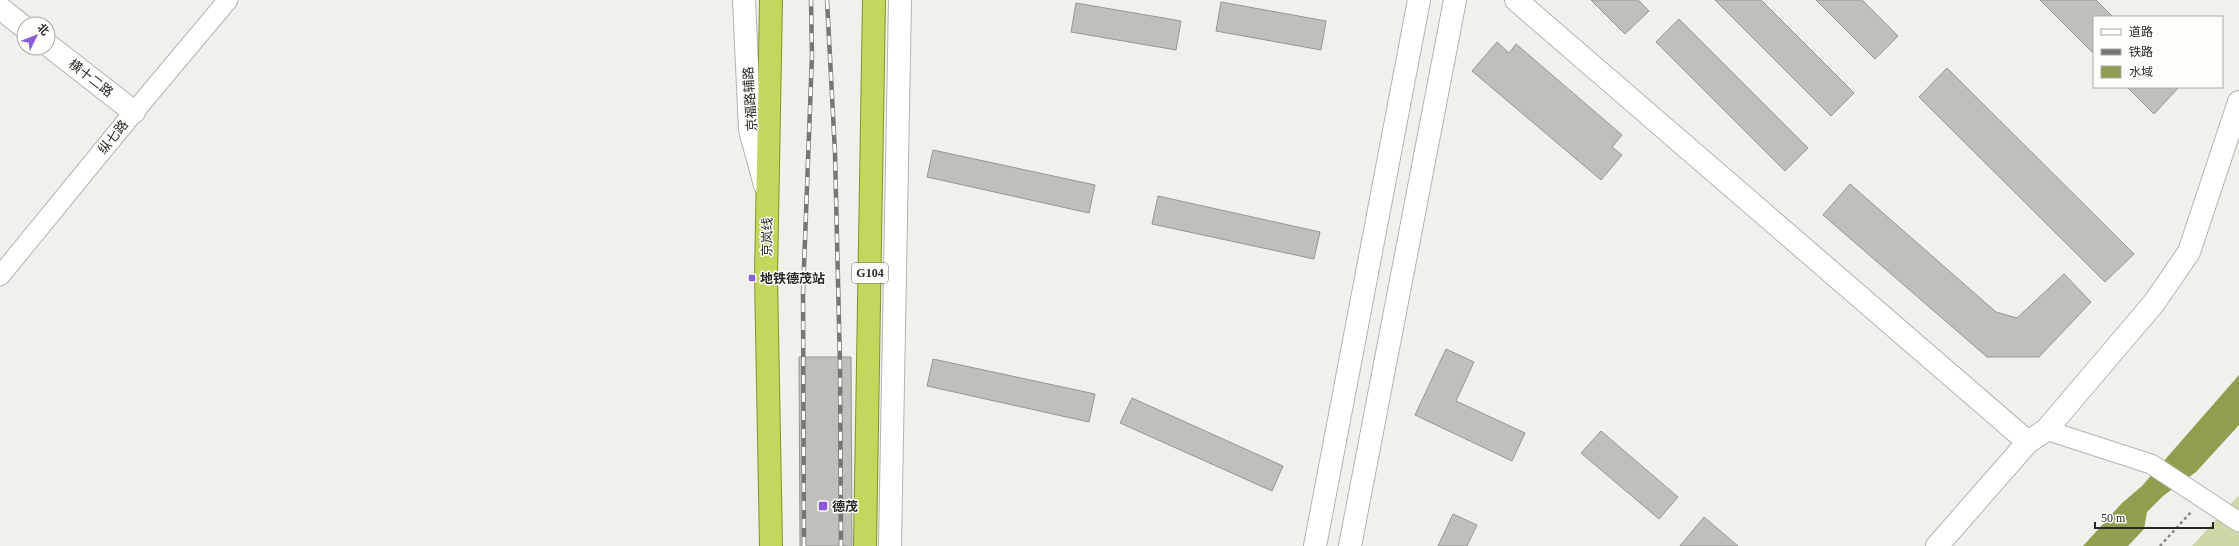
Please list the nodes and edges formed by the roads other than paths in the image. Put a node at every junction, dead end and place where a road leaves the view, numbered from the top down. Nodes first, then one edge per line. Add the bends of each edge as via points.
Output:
1 (228, 0) edge
2 (744, 0) edge
3 (771, 0) edge
4 (874, 0) edge
5 (900, 0) edge
6 (1419, 0) edge
7 (1455, 0) edge
8 (1516, 0) edge
9 (0, 8) edge
10 (16, 21) edge
11 (56, 51) edge
12 (2239, 102) edge
13 (134, 112) junction
14 (768, 195) junction
15 (0, 276) edge
16 (2037, 436) junction
17 (2239, 522) edge
18 (771, 546) edge
19 (865, 546) edge
20 (890, 546) edge
21 (1315, 546) edge
22 (1350, 546) edge
23 (1937, 546) edge

1 - 13 street, 纵七路
2 - 14 street, 京福路辅路 via 750,130
3 - 14 highway, 京岚线
4 - 19 highway, G104
5 - 20 street
6 - 21 street
7 - 22 street
8 - 16 street
9 - 10 street
11 - 13 street, 横十二路
12 - 16 street via 2189,252 2154,302
13 - 15 street, 纵七路
14 - 18 highway, 京岚线 via 766,276
16 - 17 street via 2150,464
16 - 23 street

